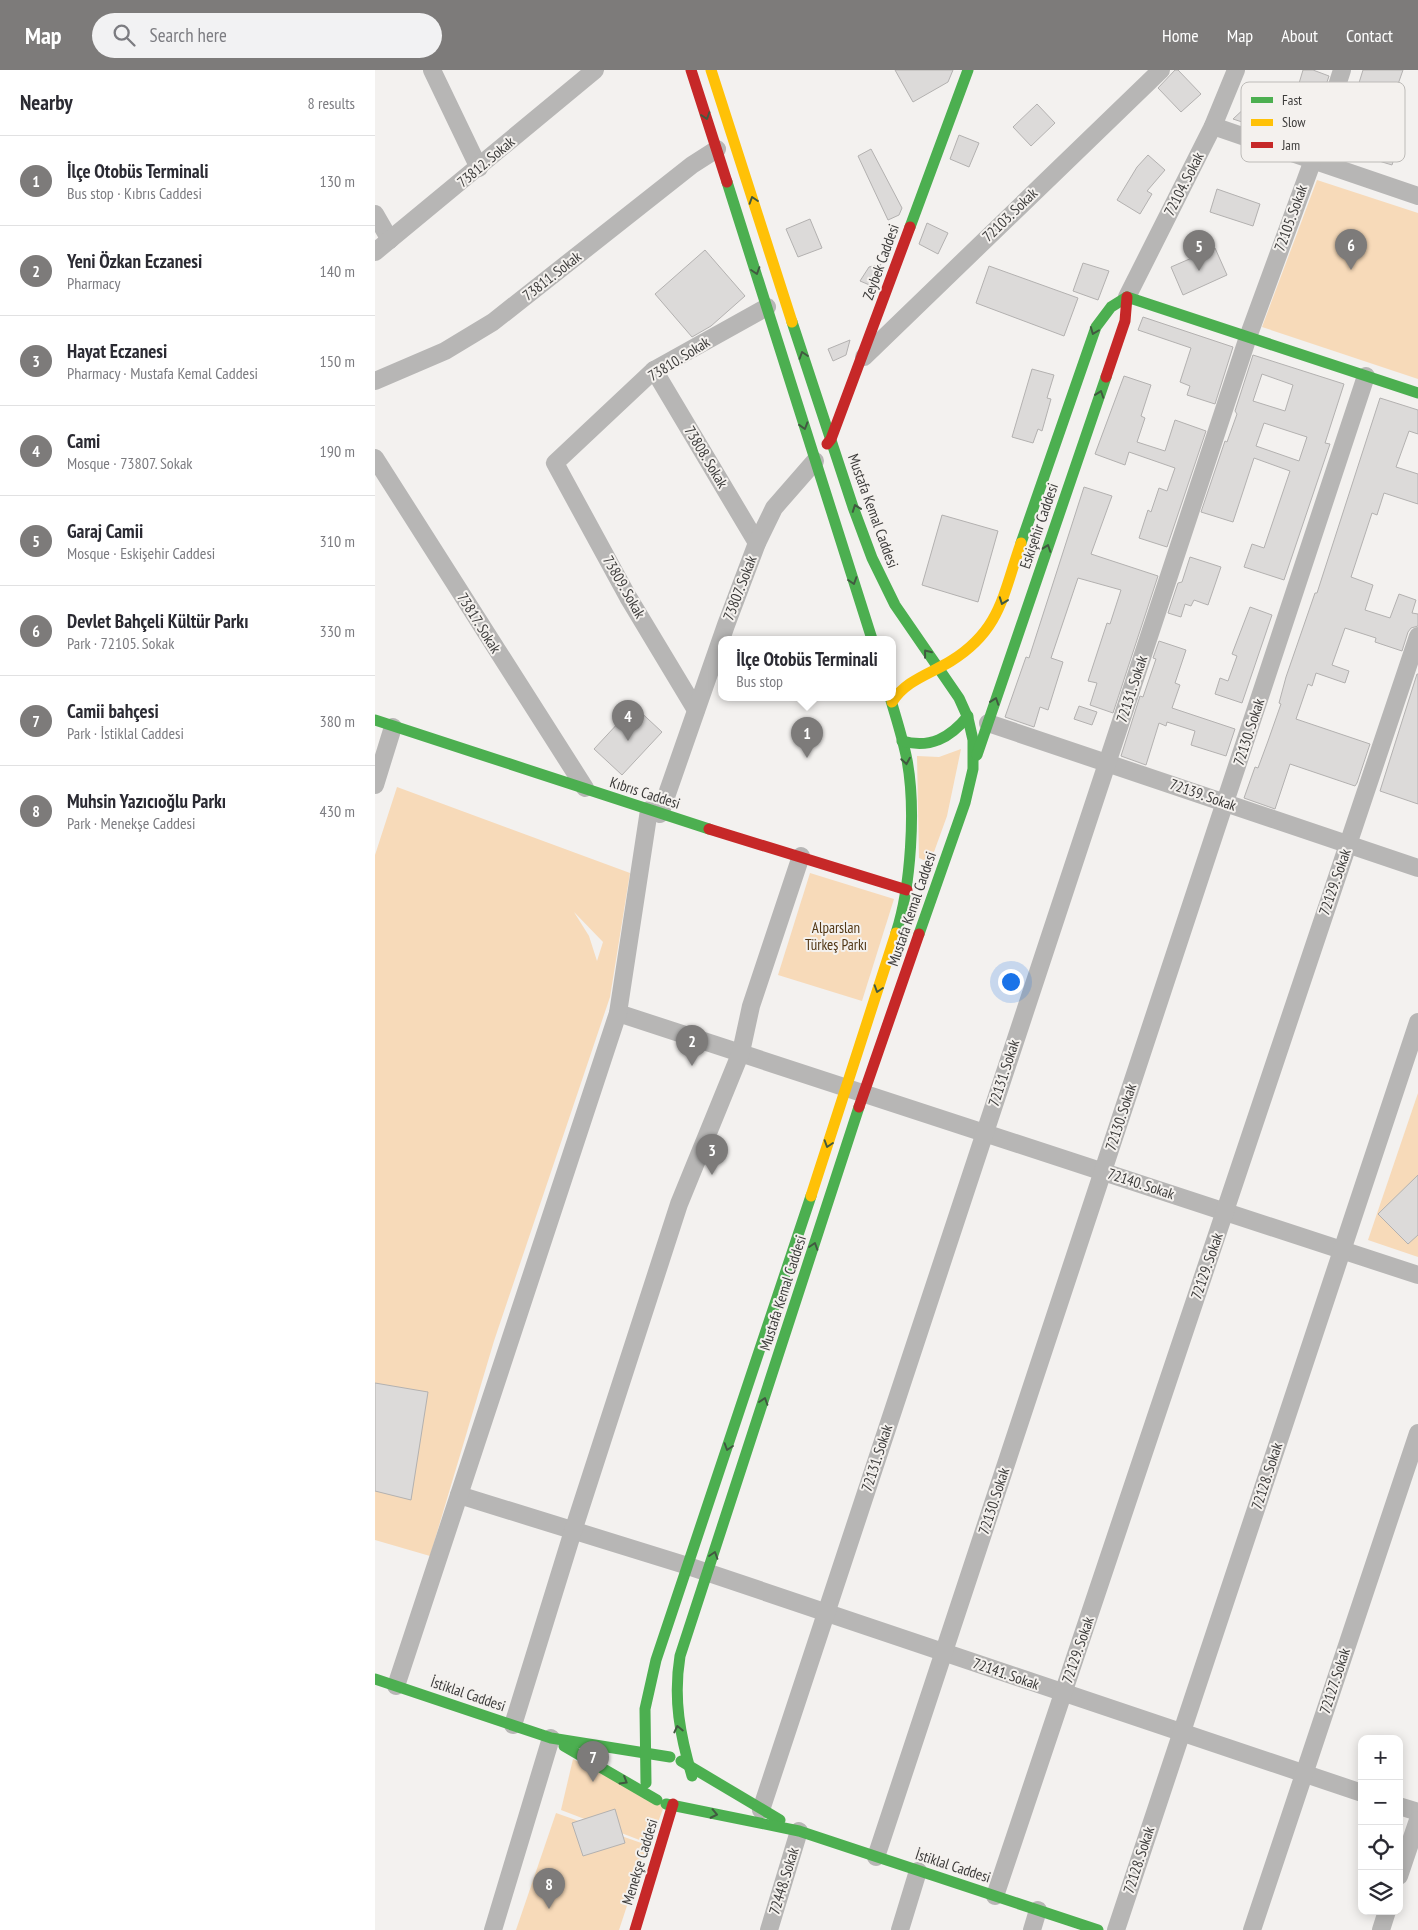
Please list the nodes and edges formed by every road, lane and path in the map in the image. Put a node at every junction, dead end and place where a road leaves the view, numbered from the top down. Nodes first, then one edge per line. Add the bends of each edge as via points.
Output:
1 (432, 70) edge
2 (691, 70) edge
3 (968, 70) edge
4 (1161, 70) edge
5 (1236, 70) edge
6 (1342, 70) edge
7 (713, 71) edge
8 (588, 72) edge
9 (1338, 82) edge
10 (1213, 126) junction
11 (1241, 136) edge
12 (717, 149) junction
13 (1312, 162) edge
14 (1319, 162) edge
15 (479, 168) junction
16 (1418, 196) edge
17 (375, 214) edge
18 (390, 240) junction
19 (375, 252) edge
20 (1127, 297) junction
21 (767, 307) junction
22 (1248, 337) junction
23 (860, 361) junction
24 (654, 370) junction
25 (1367, 376) junction
26 (375, 382) edge
27 (1418, 393) edge
28 (831, 439) junction
29 (375, 458) edge
30 (815, 461) junction
31 (555, 463) joint
32 (757, 543) junction
33 (723, 636) edge
34 (871, 636) edge
35 (1418, 636) edge
36 (718, 650) edge
37 (939, 668) junction
38 (896, 694) edge
39 (892, 701) edge
40 (696, 710) junction
41 (968, 716) junction
42 (375, 720) edge
43 (988, 723) junction
44 (393, 727) junction
45 (902, 741) junction
46 (1107, 763) junction
47 (974, 764) junction
48 (375, 785) edge
49 (585, 788) junction
50 (1225, 803) junction
51 (654, 812) junction
52 (1348, 844) junction
53 (801, 856) junction
54 (1418, 868) edge
55 (907, 890) junction
56 (618, 1014) junction
57 (1418, 1022) edge
58 (741, 1052) junction
59 (847, 1088) junction
60 (864, 1093) junction
61 (985, 1133) junction
62 (1103, 1172) junction
63 (1225, 1212) junction
64 (1342, 1250) junction
65 (1418, 1276) edge
66 (1418, 1432) edge
67 (459, 1495) junction
68 (573, 1531) junction
69 (688, 1566) junction
70 (708, 1574) junction
71 (826, 1614) junction
72 (944, 1653) junction
73 (375, 1678) edge
74 (396, 1686) junction
75 (1063, 1693) junction
76 (513, 1725) junction
77 (1181, 1732) junction
78 (551, 1738) junction
79 (644, 1753) junction
80 (670, 1757) junction
81 (689, 1768) junction
82 (1304, 1774) junction
83 (646, 1783) junction
84 (1358, 1792) edge
85 (668, 1804) junction
86 (1403, 1807) edge
87 (761, 1810) junction
88 (1418, 1812) edge
89 (1418, 1820) edge
90 (799, 1831) junction
91 (876, 1857) junction
92 (1401, 1870) edge
93 (918, 1871) junction
94 (995, 1896) junction
95 (1038, 1910) junction
96 (1386, 1915) edge
97 (493, 1930) edge
98 (635, 1930) edge
99 (769, 1930) edge
100 (900, 1930) edge
101 (1032, 1930) edge
102 (1098, 1930) edge
103 (1115, 1930) edge
104 (1252, 1930) edge
105 (1381, 1930) edge

1 - 15 street
2 -> 12 main road
3 - 23 main road, Zeybek Caddesi
4 - 23 street, 72103. Sokak
5 - 10 street, 72104. Sokak
6 - 9 street, 72105. Sokak
28 -> 7 main road, Mustafa Kemal Caddesi
8 - 15 street, 73812. Sokak
10 - 11 street
10 - 20 street, 72104. Sokak
12 -> 21 main road
12 - 26 street, 73811. Sokak via 692,165 493,322 445,352
13 - 22 street, 72105. Sokak
14 - 16 street
15 - 18 street, 73812. Sokak
17 - 18 street
18 - 19 street, 73812. Sokak
20 - 22 main road
20 -> 37 main road, Eskişehir Caddesi via 1111,307 1095,327 995,619 975,644
43 -> 20 main road, Eskişehir Caddesi via 1125,321
21 - 24 street, 73810. Sokak
21 -> 30 main road
22 - 25 main road
22 - 46 street, 72131. Sokak
23 - 28 main road, Zeybek Caddesi
24 - 31 street, 73810. Sokak
24 - 32 street, 73808. Sokak
25 - 27 main road
25 - 50 street, 72130. Sokak
28 - 30 main road, Zeybek Caddesi
37 -> 28 main road, Mustafa Kemal Caddesi via 905,622 884,582
29 - 49 street, 73817. Sokak
30 - 32 street, 73807. Sokak via 774,508
30 -> 34 main road
31 - 40 street, 73809. Sokak via 628,597
32 - 33 street, 73807. Sokak
35 - 52 street, 72129. Sokak
36 - 40 street, 73807. Sokak
37 - 38 main road via 911,680
37 - 41 main road, Mustafa Kemal Caddesi via 957,692
39 - 45 main road, Mustafa Kemal Caddesi
40 - 51 street, 73807. Sokak
41 - 45 main road via 955,732 937,742 926,745
41 - 47 main road, Mustafa Kemal Caddesi
42 - 44 main road, Kıbrıs Caddesi
43 - 46 street, 72139. Sokak
43 - 47 main road, Eskişehir Caddesi
44 - 48 street
44 - 49 main road, Kıbrıs Caddesi
45 -> 55 main road, Mustafa Kemal Caddesi via 907,761 910,813
46 - 50 street, 72139. Sokak
46 - 61 street, 72131. Sokak
47 - 60 main road, Mustafa Kemal Caddesi via 965,803
49 - 51 main road, Kıbrıs Caddesi
50 - 52 street, 72139. Sokak
50 - 62 street, 72130. Sokak
51 - 53 main road, Kıbrıs Caddesi
51 - 56 street, 73807. Sokak
52 - 54 street, 72139. Sokak
52 - 63 street, 72129. Sokak
53 - 55 main road, Kıbrıs Caddesi
53 - 58 street via 751,1006
55 -> 59 main road, Mustafa Kemal Caddesi
56 - 58 street, 72140. Sokak
56 - 67 street, 73807. Sokak
57 - 64 street, 72128. Sokak
58 - 59 street, 72140. Sokak
58 - 68 street via 679,1204
59 - 60 street, 72140. Sokak
59 -> 69 main road, Mustafa Kemal Caddesi
60 - 61 street, 72140. Sokak
70 -> 60 main road, Mustafa Kemal Caddesi
61 - 62 street, 72140. Sokak
61 - 71 street, 72131. Sokak
62 - 63 street, 72140. Sokak
62 - 72 street, 72130. Sokak
63 - 64 street, 72140. Sokak
63 - 75 street, 72129. Sokak
64 - 65 street, 72140. Sokak
64 - 77 street, 72128. Sokak
66 - 82 street, 72127. Sokak
67 - 68 street, 72141. Sokak
67 - 74 street, 73807. Sokak
68 - 69 street, 72141. Sokak
68 - 76 street
69 - 70 street, 72141. Sokak
69 - 79 main road, Mustafa Kemal Caddesi via 649,1686
70 - 71 street, 72141. Sokak
81 -> 70 main road, Mustafa Kemal Caddesi via 677,1724 676,1676
71 - 72 street, 72141. Sokak
71 - 87 street, 72131. Sokak
72 - 75 street, 72141. Sokak
72 - 91 street, 72130. Sokak
73 - 74 main road, İstiklal Caddesi
74 - 76 main road, İstiklal Caddesi
75 - 77 street, 72141. Sokak
75 - 94 street, 72129. Sokak
76 - 78 main road, İstiklal Caddesi
77 - 82 street, 72141. Sokak
77 - 103 street, 72128. Sokak
78 - 79 main road, İstiklal Caddesi
78 -> 85 main road, İstiklal Caddesi
78 - 97 street
79 - 80 main road, İstiklal Caddesi
79 - 83 main road, Mustafa Kemal Caddesi
80 - 81 main road, İstiklal Caddesi
80 - 83 main road via 655,1762 646,1775
81 - 85 main road via 688,1793
81 - 87 main road, İstiklal Caddesi
82 - 84 street, 72141. Sokak
82 - 104 street, 72127. Sokak
83 - 85 main road via 653,1797
85 -> 90 main road, İstiklal Caddesi
85 - 98 main road, Menekşe Caddesi
86 - 88 street
87 - 90 main road, İstiklal Caddesi
89 - 92 street
90 - 91 main road, İstiklal Caddesi
90 - 99 street, 72448. Sokak
91 - 93 main road, İstiklal Caddesi
93 - 94 main road, İstiklal Caddesi
93 - 100 street
94 - 95 main road, İstiklal Caddesi
95 - 101 street
95 - 102 main road, İstiklal Caddesi
96 - 105 street

